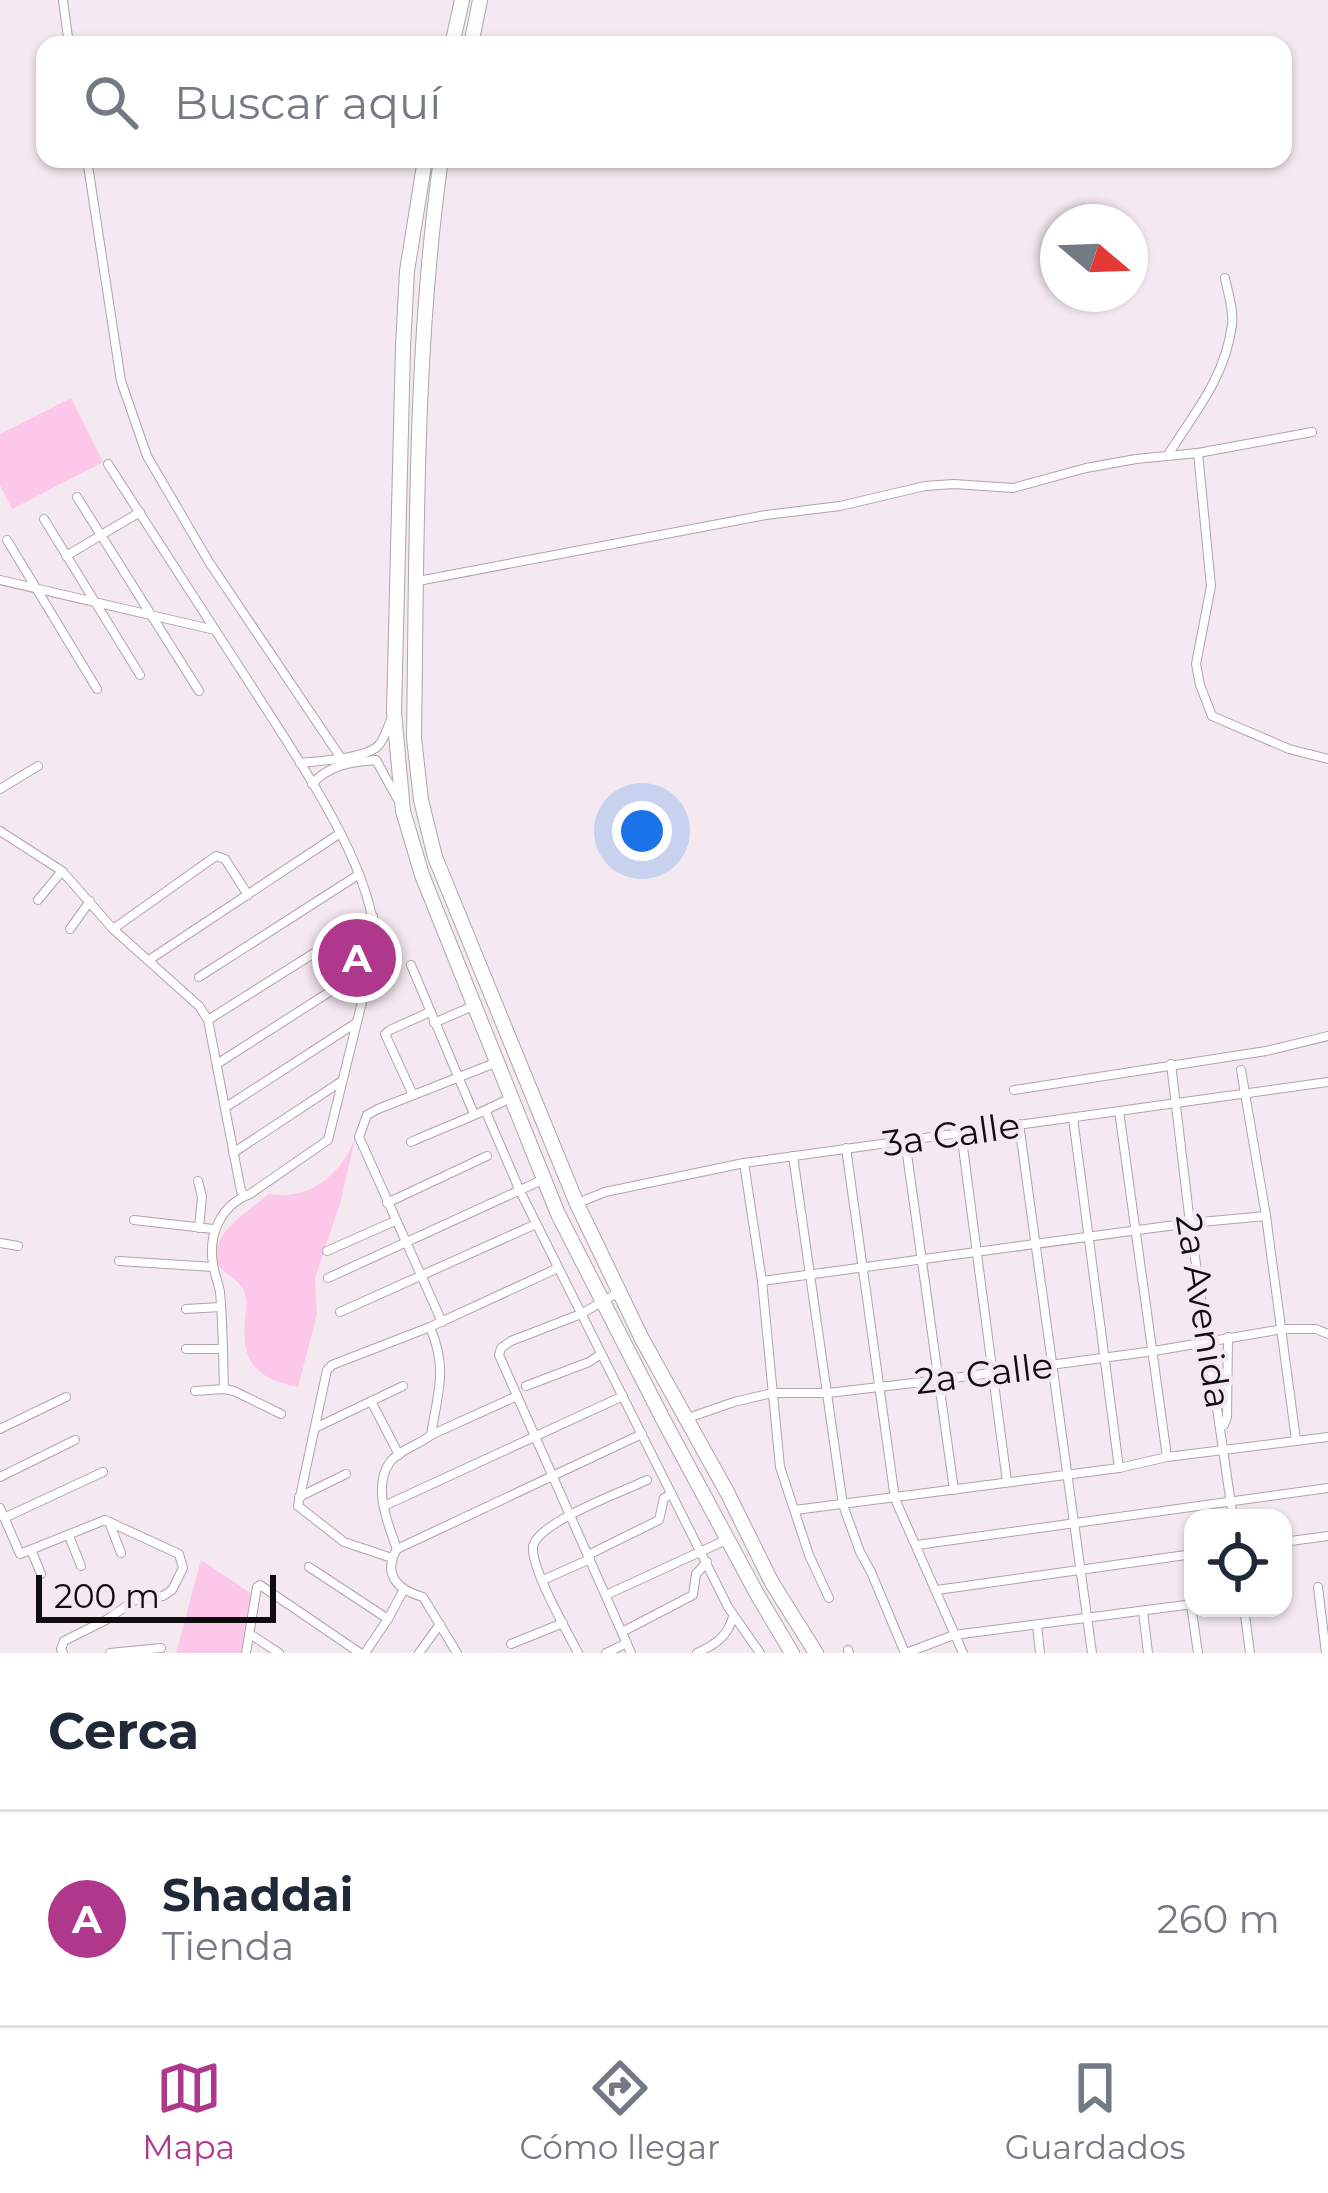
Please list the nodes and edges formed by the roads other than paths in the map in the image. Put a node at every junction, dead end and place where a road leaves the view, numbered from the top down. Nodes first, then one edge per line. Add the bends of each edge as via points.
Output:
1 (63, 0) edge
2 (462, 0) edge
3 (481, 0) edge
4 (68, 36) edge
5 (454, 36) edge
6 (473, 36) edge
7 (88, 168) edge
8 (424, 168) edge
9 (440, 168) edge
10 (1225, 278) dead end
11 (1312, 431) dead end
12 (1198, 452) junction
13 (1168, 454) junction
14 (108, 464) dead end
15 (400, 466) junction
16 (76, 497) dead end
17 (418, 503) junction
18 (140, 512) junction
19 (44, 519) dead end
20 (399, 532) junction
21 (100, 535) junction
22 (7, 540) dead end
23 (66, 556) junction
24 (0, 580) edge
25 (416, 581) junction
26 (37, 590) junction
27 (94, 604) junction
28 (153, 617) junction
29 (216, 630) junction
30 (140, 675) dead end
31 (97, 689) dead end
32 (200, 691) dead end
33 (394, 712) junction
34 (341, 758) junction
35 (1328, 759) edge
36 (299, 763) junction
37 (38, 766) dead end
38 (312, 784) junction
39 (0, 789) edge
40 (403, 811) junction
41 (0, 831) edge
42 (339, 833) junction
43 (62, 871) junction
44 (358, 874) junction
45 (248, 895) junction
46 (38, 900) dead end
47 (90, 902) junction
48 (373, 916) junction
49 (70, 928) dead end
50 (113, 929) junction
51 (148, 960) junction
52 (371, 965) junction
53 (410, 965) dead end
54 (199, 977) dead end
55 (473, 1006) junction
56 (430, 1012) junction
57 (208, 1020) junction
58 (357, 1022) junction
59 (434, 1022) junction
60 (1328, 1036) edge
61 (496, 1063) junction
62 (217, 1064) junction
63 (1171, 1064) junction
64 (1240, 1070) dead end
65 (456, 1077) junction
66 (344, 1081) junction
67 (1328, 1082) edge
68 (1015, 1090) dead end
69 (1246, 1093) junction
70 (413, 1095) junction
71 (510, 1098) junction
72 (1174, 1103) junction
73 (226, 1108) junction
74 (1119, 1111) junction
75 (486, 1112) junction
76 (474, 1114) junction
77 (1073, 1118) junction
78 (1019, 1124) junction
79 (961, 1132) junction
80 (905, 1140) junction
81 (411, 1142) dead end
82 (846, 1148) junction
83 (233, 1153) junction
84 (488, 1156) dead end
85 (793, 1156) junction
86 (744, 1163) junction
87 (544, 1179) junction
88 (198, 1181) dead end
89 (520, 1191) junction
90 (244, 1195) junction
91 (387, 1203) junction
92 (577, 1204) junction
93 (1266, 1216) junction
94 (134, 1220) dead end
95 (395, 1221) junction
96 (536, 1223) junction
97 (1190, 1223) junction
98 (199, 1228) junction
99 (213, 1229) junction
100 (1136, 1231) junction
101 (1090, 1237) junction
102 (0, 1244) edge
103 (406, 1244) junction
104 (1035, 1245) junction
105 (18, 1246) dead end
106 (327, 1251) dead end
107 (975, 1252) junction
108 (922, 1260) junction
109 (119, 1261) dead end
110 (213, 1268) junction
111 (559, 1268) junction
112 (863, 1268) junction
113 (809, 1275) junction
114 (422, 1276) junction
115 (328, 1278) dead end
116 (762, 1281) junction
117 (619, 1292) junction
118 (601, 1302) junction
119 (220, 1307) junction
120 (186, 1309) dead end
121 (340, 1312) dead end
122 (581, 1314) junction
123 (442, 1322) junction
124 (430, 1327) junction
125 (1282, 1329) junction
126 (1328, 1334) edge
127 (1228, 1337) junction
128 (1208, 1340) junction
129 (186, 1349) dead end
130 (223, 1349) junction
131 (1154, 1352) junction
132 (602, 1354) junction
133 (1106, 1357) junction
134 (1052, 1364) junction
135 (992, 1372) junction
136 (939, 1380) junction
137 (404, 1386) dead end
138 (526, 1386) dead end
139 (879, 1386) junction
140 (224, 1389) junction
141 (195, 1391) dead end
142 (772, 1393) junction
143 (828, 1393) junction
144 (517, 1396) junction
145 (622, 1396) junction
146 (66, 1397) dead end
147 (371, 1401) junction
148 (280, 1414) dead end
149 (687, 1419) junction
150 (0, 1429) edge
151 (314, 1429) junction
152 (1221, 1430) junction
153 (641, 1434) junction
154 (431, 1435) junction
155 (535, 1437) junction
156 (1328, 1437) edge
157 (75, 1440) dead end
158 (1297, 1440) junction
159 (1222, 1449) junction
160 (399, 1455) junction
161 (1167, 1457) junction
162 (1119, 1468) junction
163 (104, 1472) dead end
164 (346, 1474) dead end
165 (1068, 1474) junction
166 (553, 1476) junction
167 (0, 1477) edge
168 (647, 1480) dead end
169 (1007, 1482) junction
170 (1328, 1488) edge
171 (954, 1490) junction
172 (672, 1494) junction
173 (299, 1497) junction
174 (895, 1499) junction
175 (1231, 1501) junction
176 (843, 1505) junction
177 (384, 1506) junction
178 (0, 1508) edge
179 (1232, 1509) edge
180 (795, 1510) junction
181 (571, 1516) junction
182 (4, 1518) junction
183 (108, 1521) junction
184 (1075, 1522) junction
185 (69, 1536) junction
186 (1328, 1536) edge
187 (728, 1539) junction
188 (1292, 1541) edge
189 (917, 1545) junction
190 (32, 1552) junction
191 (121, 1552) dead end
192 (701, 1552) junction
193 (394, 1553) junction
194 (1184, 1555) edge
195 (589, 1557) junction
196 (707, 1562) junction
197 (81, 1566) dead end
198 (309, 1567) dead end
199 (1081, 1570) junction
200 (41, 1574) dead end
201 (543, 1580) junction
202 (1318, 1587) dead end
203 (937, 1590) junction
204 (404, 1591) junction
205 (606, 1595) junction
206 (829, 1598) dead end
207 (1184, 1606) edge
208 (1142, 1611) junction
209 (734, 1615) junction
210 (1194, 1617) edge
211 (1245, 1617) edge
212 (388, 1619) junction
213 (1088, 1619) junction
214 (563, 1623) junction
215 (440, 1624) junction
216 (1037, 1625) junction
217 (622, 1632) junction
218 (250, 1634) junction
219 (954, 1635) junction
220 (511, 1644) dead end
221 (161, 1648) dead end
222 (629, 1648) edge
223 (63, 1653) edge
224 (110, 1653) edge
225 (246, 1653) edge
226 (279, 1653) edge
227 (362, 1653) edge
228 (419, 1653) edge
229 (457, 1653) edge
230 (578, 1653) edge
231 (606, 1653) edge
232 (697, 1653) edge
233 (760, 1653) edge
234 (793, 1653) edge
235 (816, 1653) edge
236 (905, 1653) edge
237 (963, 1653) edge
238 (1040, 1653) edge
239 (1092, 1653) edge
240 (1148, 1653) edge
241 (1198, 1653) edge
242 (1250, 1653) edge
243 (1326, 1653) edge

1 - 4 street
2 - 5 highway
3 - 6 highway
7 - 34 street via 121,381 147,456
8 - 15 highway via 407,271
9 - 17 highway via 421,337
10 - 13 street via 1233,322 1220,368
11 - 12 street
12 - 13 street
12 - 35 street via 1211,586 1196,664 1209,712
13 - 25 street via 1013,488 925,486
14 - 18 street
15 - 17 highway via 408,514
15 - 20 highway
16 - 21 street
17 - 25 highway
18 - 21 street
18 - 29 street
19 - 23 street
20 - 25 highway via 410,520
20 - 33 highway
21 - 23 street
21 - 28 street
22 - 26 street
23 - 27 street
24 - 26 street
25 - 92 highway via 414,738 435,857
26 - 27 street
26 - 31 street
27 - 28 street
27 - 30 street
28 - 29 street
28 - 32 street
29 - 36 street
33 - 34 street via 375,749
33 - 40 highway
34 - 36 street
36 - 38 street
37 - 39 street
38 - 40 street via 324,771 376,760
38 - 42 street
40 - 55 highway
41 - 43 street
42 - 44 street
42 - 45 street
43 - 46 street
43 - 47 street
44 - 48 street
44 - 54 street
45 - 50 street via 216,856
45 - 51 street
47 - 49 street
47 - 50 street
48 - 52 street
48 - 57 street
50 - 51 street
51 - 57 street
52 - 58 street
52 - 62 street
53 - 56 street
55 - 59 street
55 - 61 highway
56 - 59 street
56 - 70 street via 386,1034
57 - 62 street
58 - 66 street
58 - 73 street
59 - 65 street
60 - 63 street
61 - 65 street
61 - 71 highway
62 - 73 street
63 - 68 street
63 - 72 street, 2a Avenida
64 - 69 street
65 - 70 street
65 - 76 street
66 - 83 street
66 - 90 street via 328,1140
67 - 69 street, 3a Calle
69 - 72 street, 3a Calle
69 - 93 street
70 - 91 street via 367,1115 359,1137
71 - 75 street
71 - 87 highway
72 - 74 street, 3a Calle
72 - 97 street, 2a Avenida
73 - 83 street
74 - 77 street, 3a Calle
74 - 100 street
75 - 76 street
75 - 89 street
76 - 81 street
77 - 78 street, 3a Calle
77 - 101 street
78 - 79 street, 3a Calle
78 - 104 street
79 - 80 street, 3a Calle
79 - 107 street
80 - 82 street, 3a Calle
80 - 108 street
82 - 85 street, 3a Calle
82 - 112 street
83 - 90 street
84 - 91 street
85 - 86 street, 3a Calle
85 - 113 street
86 - 92 street, 3a Calle
86 - 116 street
87 - 89 street
87 - 118 highway
88 - 98 street
89 - 96 street
89 - 103 street
90 - 99 street
91 - 95 street
92 - 117 highway
93 - 97 street
93 - 125 street
94 - 98 street
95 - 103 street
95 - 106 street
96 - 111 street
96 - 114 street
97 - 100 street
97 - 128 street, 2a Avenida
98 - 99 street
99 - 110 street
100 - 101 street
100 - 131 street
101 - 104 street
101 - 133 street
102 - 105 street
103 - 114 street
103 - 115 street
104 - 107 street
104 - 134 street
107 - 108 street
107 - 135 street
108 - 112 street
108 - 136 street
109 - 110 street
110 - 119 street
111 - 122 street
111 - 123 street
112 - 113 street
112 - 139 street
113 - 116 street
113 - 143 street
114 - 121 street
114 - 123 street
116 - 142 street
117 - 118 street
117 - 149 highway
118 - 122 street
118 - 187 highway
119 - 120 street
119 - 130 street
122 - 132 street
122 - 144 street via 501,1348
123 - 124 street
124 - 151 street via 332,1365
124 - 154 street via 442,1375
125 - 126 street, 2a Calle
125 - 127 street, 2a Calle
125 - 158 street
127 - 128 street, 2a Calle
127 - 152 street
128 - 131 street, 2a Calle
128 - 152 street, 2a Avenida
129 - 130 street
130 - 140 street
131 - 133 street, 2a Calle
131 - 161 street
132 - 138 street
132 - 145 street
133 - 134 street, 2a Calle
133 - 162 street
134 - 135 street, 2a Calle
134 - 165 street
135 - 136 street, 2a Calle
135 - 169 street
136 - 139 street, 2a Calle
136 - 171 street
137 - 147 street
139 - 143 street, 2a Calle
139 - 174 street
140 - 141 street
140 - 148 street
142 - 143 street, 2a Calle
142 - 149 street, 2a Calle
142 - 180 street via 779,1467
143 - 176 street
144 - 154 street
144 - 155 street
145 - 153 street
145 - 155 street
146 - 150 street
147 - 151 street
147 - 160 street
149 - 235 highway
151 - 173 street
152 - 159 street, 2a Avenida
153 - 166 street
153 - 172 street
154 - 160 street
155 - 166 street
155 - 177 street
156 - 158 street
157 - 167 street
158 - 159 street
159 - 161 street
159 - 175 street, 2a Avenida
160 - 177 street via 385,1475
161 - 162 street
162 - 165 street
163 - 182 street
164 - 173 street
165 - 169 street
165 - 184 street
166 - 181 street
166 - 193 street
168 - 181 street
169 - 171 street
170 - 175 street
171 - 174 street
172 - 192 street
172 - 195 street via 658,1520
173 - 193 street via 298,1506 344,1542
174 - 176 street
174 - 189 street
175 - 179 street, 2a Avenida
175 - 184 street
176 - 180 street
176 - 236 street
177 - 193 street
178 - 182 street
180 - 206 street
181 - 195 street
181 - 201 street via 537,1536
182 - 190 street via 16,1552
183 - 185 street
183 - 191 street
183 - 223 street via 179,1554 183,1568 172,1590 138,1598 64,1641
184 - 189 street
184 - 199 street
185 - 190 street
185 - 197 street
186 - 188 street
187 - 192 street
187 - 234 highway
189 - 203 street
190 - 200 street
192 - 196 street
192 - 205 street
193 - 204 street via 393,1574
194 - 199 street
195 - 201 street
195 - 205 street
196 - 209 street
196 - 217 street via 693,1594
198 - 212 street
199 - 203 street
199 - 213 street
201 - 214 street
202 - 243 street
203 - 219 street
204 - 212 street
204 - 215 street via 423,1597
205 - 217 street
207 - 208 street
208 - 213 street
208 - 240 street
209 - 232 street via 720,1642
209 - 233 street
210 - 241 street
211 - 242 street
212 - 227 street
213 - 216 street
213 - 239 street
214 - 220 street
214 - 230 street
215 - 228 street
215 - 229 street
216 - 219 street
216 - 238 street
217 - 222 street
218 - 225 street
218 - 226 street
218 - 227 street via 260,1585
219 - 236 street
219 - 237 street
221 - 224 street
222 - 231 street

